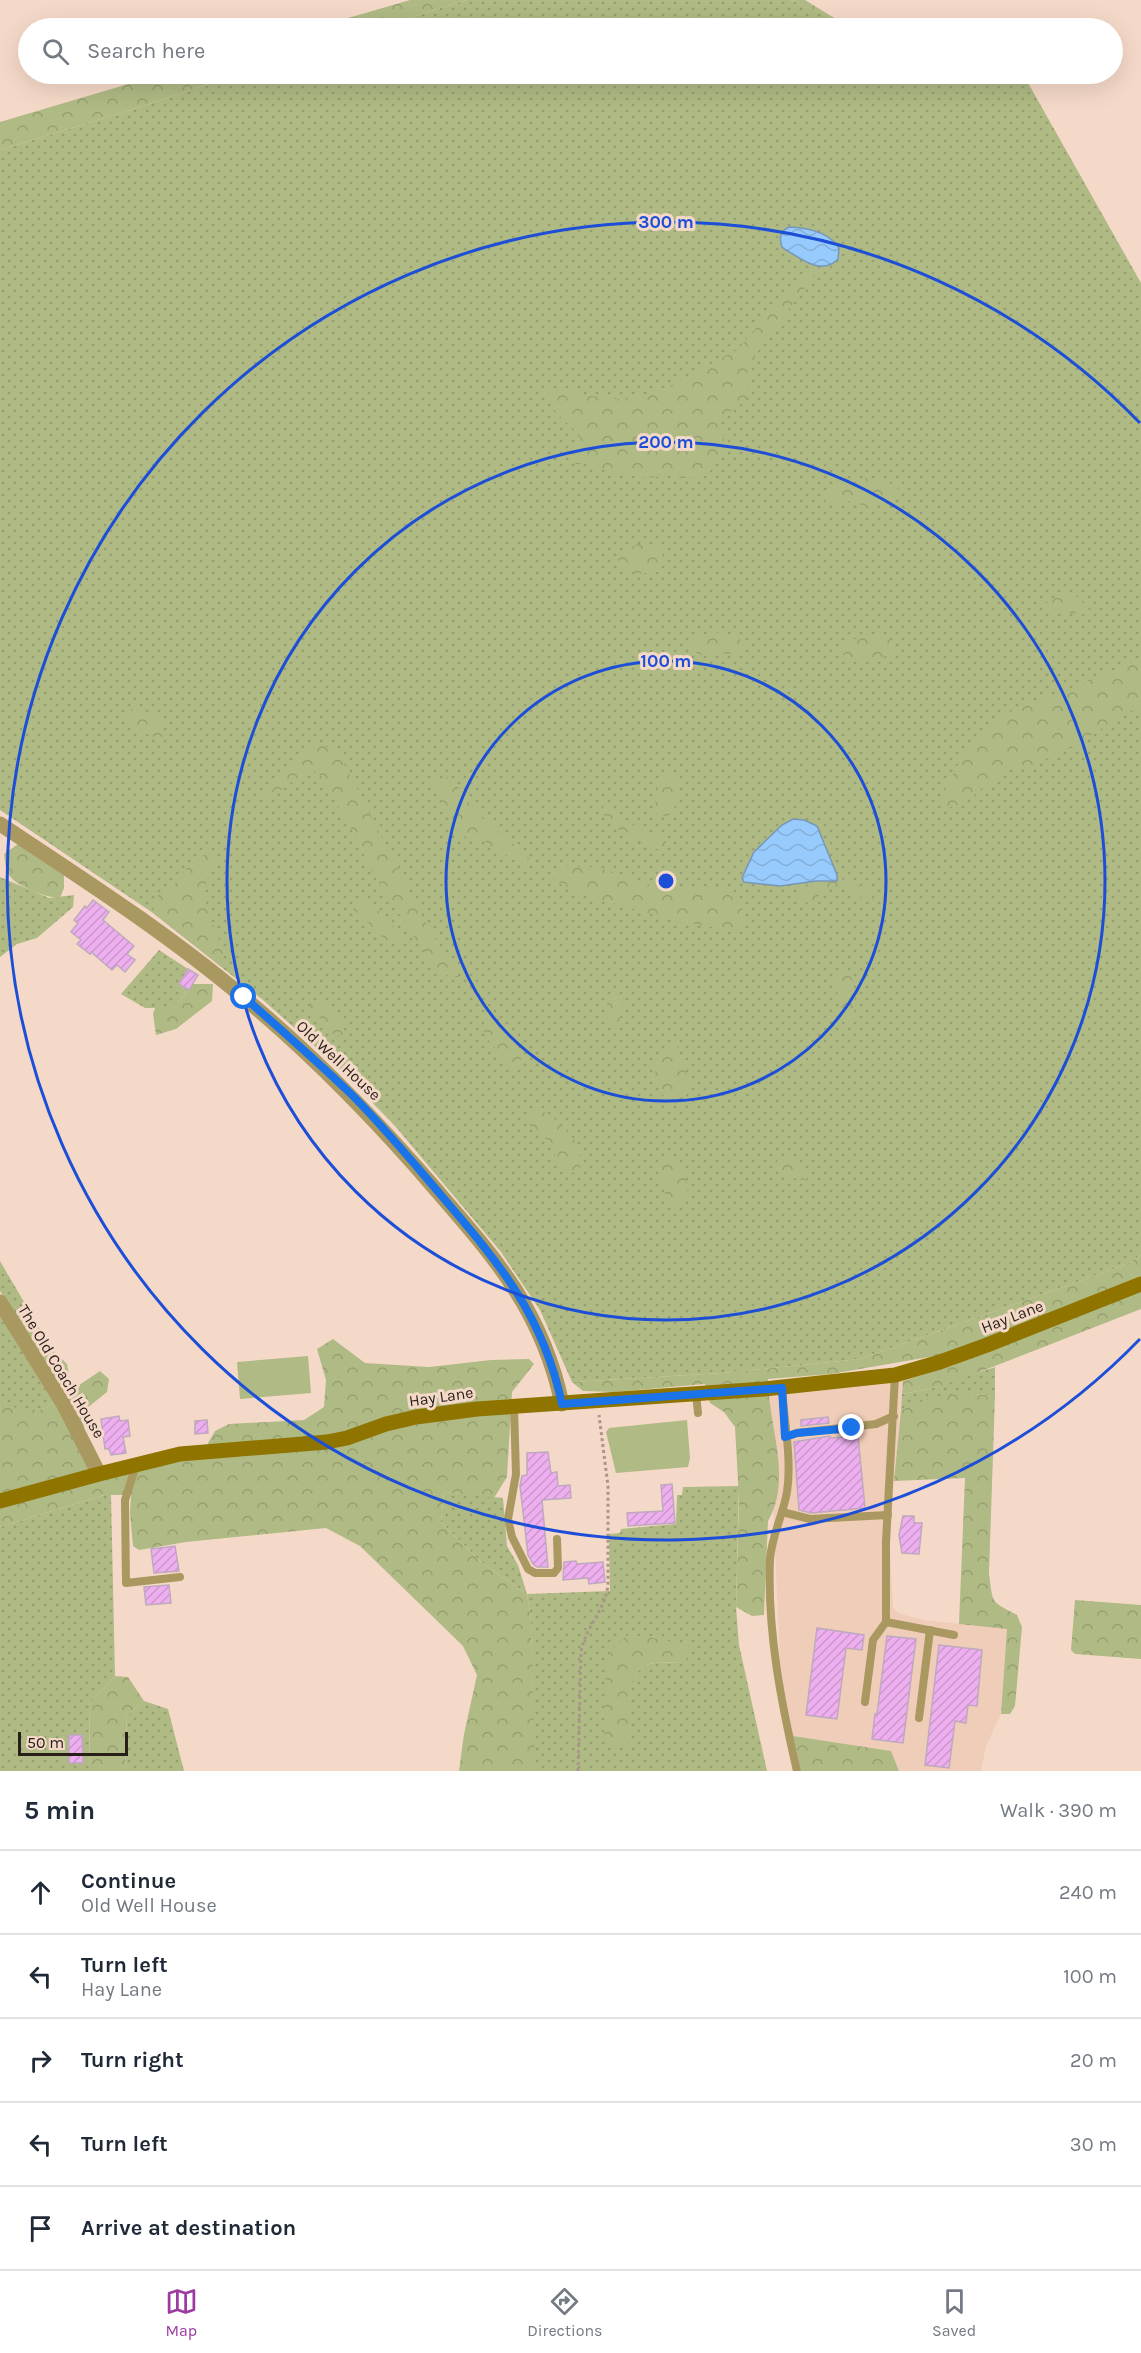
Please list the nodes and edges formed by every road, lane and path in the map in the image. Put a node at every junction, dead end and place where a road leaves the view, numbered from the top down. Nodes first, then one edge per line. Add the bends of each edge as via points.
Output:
1 (0, 824) edge
2 (1141, 1284) edge
3 (0, 1302) edge
4 (895, 1376) junction
5 (782, 1388) junction
6 (696, 1394) junction
7 (596, 1402) junction
8 (562, 1404) junction
9 (514, 1407) junction
10 (698, 1413) dead end
11 (894, 1416) junction
12 (785, 1437) junction
13 (136, 1465) junction
14 (99, 1474) junction
15 (0, 1501) edge
16 (782, 1512) junction
17 (888, 1515) junction
18 (557, 1539) dead end
19 (180, 1577) dead end
20 (886, 1622) junction
21 (930, 1630) junction
22 (954, 1635) dead end
23 (865, 1702) dead end
24 (919, 1718) dead end
25 (578, 1771) edge
26 (797, 1771) edge

1 - 8 street, Old Well House via 198,961 244,997 360,1104 398,1144 505,1275 542,1338
2 - 4 street, Hay Lane via 987,1346
3 - 14 street, The Old Coach House via 64,1405
4 - 5 street, Hay Lane
4 - 11 lane
5 - 6 street, Hay Lane
5 - 12 lane
6 - 7 street, Hay Lane
6 - 10 lane
7 - 8 street, Hay Lane
7 - 25 path via 608,1486 608,1584 607,1596 582,1642
8 - 9 street, Hay Lane
9 - 13 street, Hay Lane via 416,1417 327,1442 180,1454
9 - 18 lane via 516,1474 508,1518 512,1537 528,1569 554,1574 558,1568
11 - 12 lane via 876,1424
11 - 17 lane
12 - 16 lane via 788,1480
13 - 14 street, Hay Lane
13 - 19 lane via 125,1500 126,1584
14 - 15 street, Hay Lane
16 - 17 lane via 810,1518
16 - 26 lane via 772,1541 770,1613
17 - 20 lane
20 - 21 lane
20 - 23 lane via 873,1640
21 - 22 lane
21 - 24 lane

